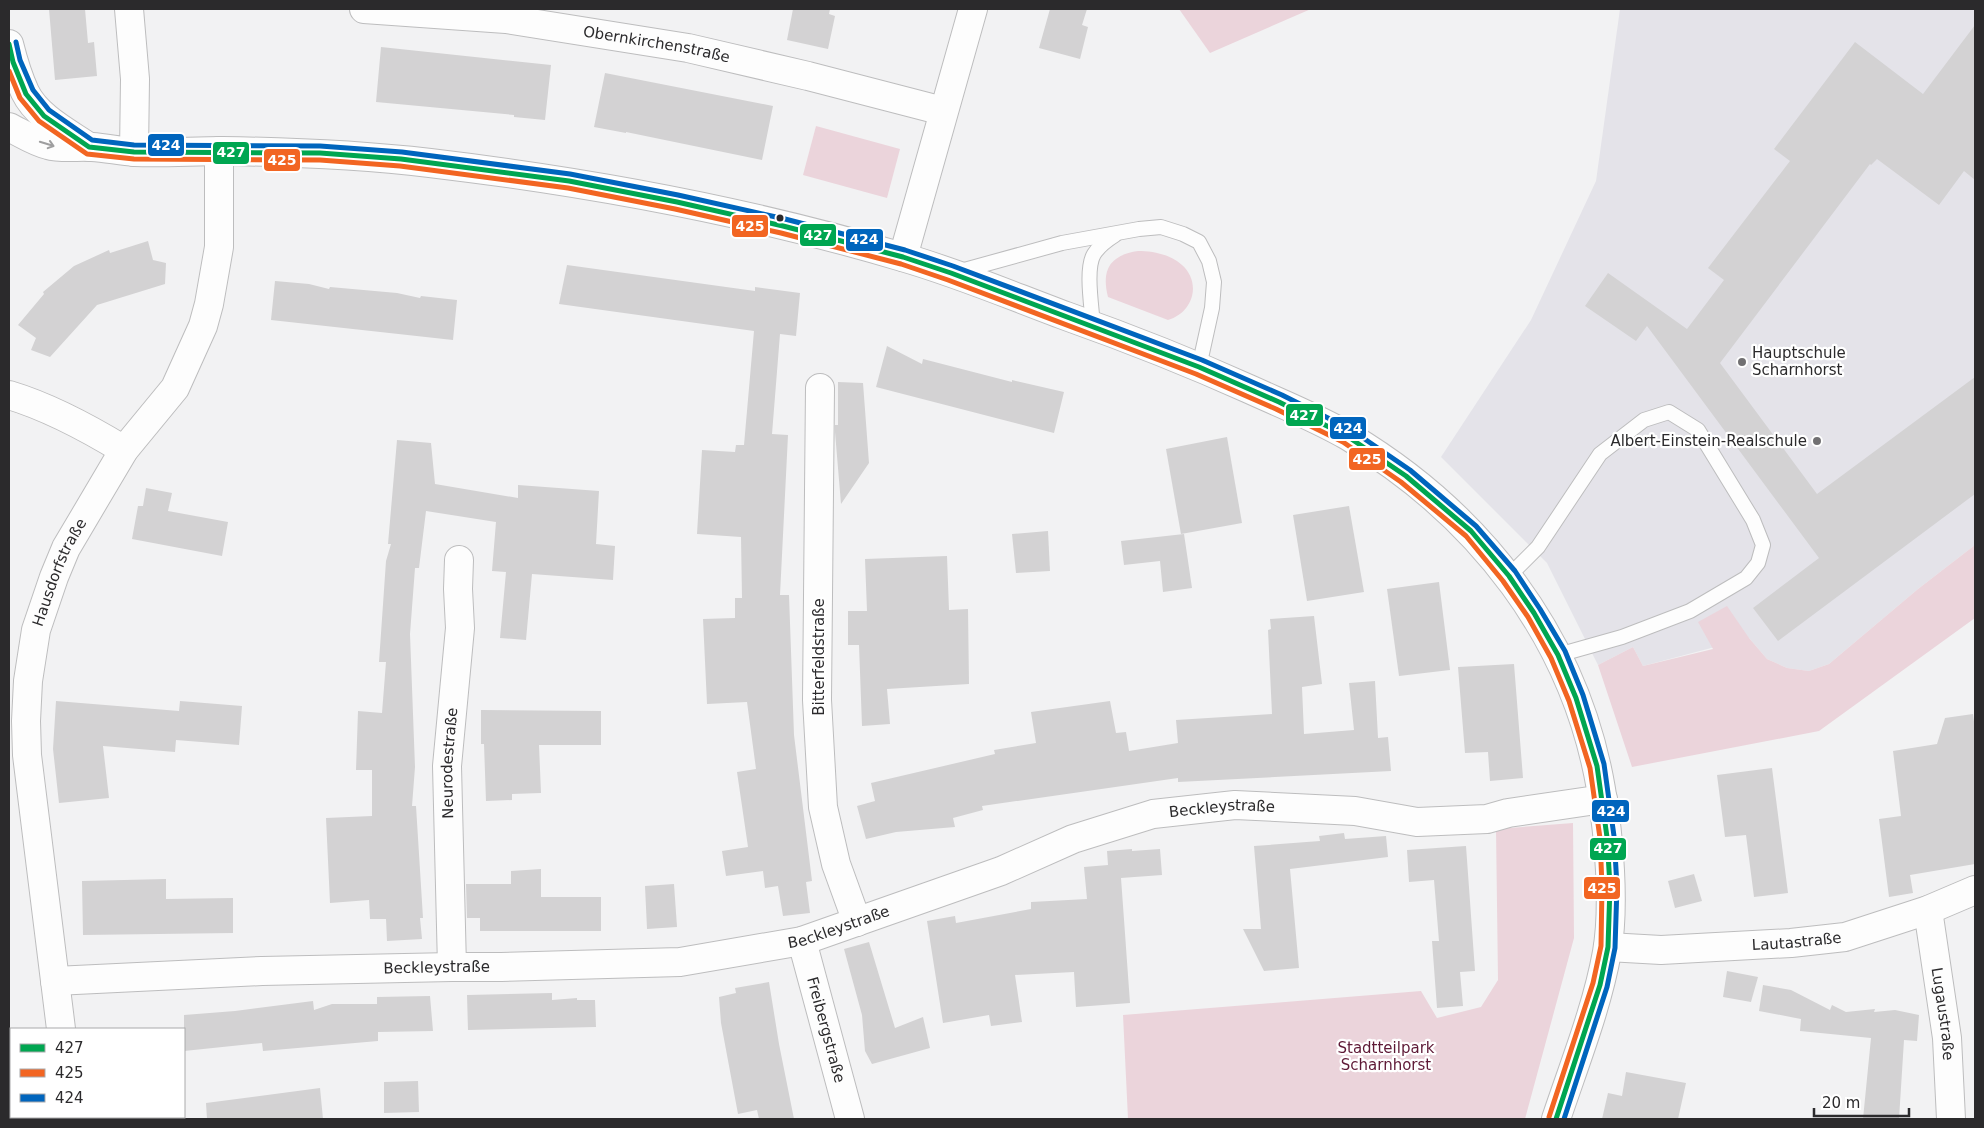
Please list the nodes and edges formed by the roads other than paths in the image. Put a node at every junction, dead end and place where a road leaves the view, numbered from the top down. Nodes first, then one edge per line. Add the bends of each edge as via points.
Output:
1 (129, 9) edge
2 (364, 9) edge
3 (972, 9) edge
4 (406, 11) edge
5 (9, 44) edge
6 (943, 111) junction
7 (9, 127) edge
8 (89, 147) junction
9 (219, 151) junction
10 (134, 152) junction
11 (1118, 233) junction
12 (903, 257) junction
13 (951, 273) junction
14 (1093, 326) junction
15 (1199, 367) junction
16 (820, 388) dead end
17 (9, 396) edge
18 (124, 450) junction
19 (459, 560) dead end
20 (1509, 576) junction
21 (1558, 655) junction
22 (1602, 799) junction
23 (1975, 890) edge
24 (1928, 910) junction
25 (857, 922) junction
26 (802, 941) junction
27 (1608, 947) junction
28 (452, 966) junction
29 (55, 981) junction
30 (60, 1028) edge
31 (850, 1119) edge
32 (1556, 1119) edge
33 (1950, 1119) edge

1 - 10 street via 135,79
2 - 4 street, Obernkirchenstraße
3 - 6 street
4 - 6 street, Obernkirchenstraße via 506,19 688,48
5 - 8 street via 26,94 44,116
6 - 12 street
7 -> 8 street via 49,146
8 - 10 street
9 - 10 street
9 - 12 street via 401,159 569,181 687,204
9 - 18 street, Hausdorfstraße via 219,247 209,304 174,388
11 - 13 lane via 1062,243
11 - 14 lane via 1093,255 1090,271
11 - 15 lane via 1160,227 1199,242 1209,261 1214,282 1212,308
12 - 13 street
13 - 14 street
14 - 15 street
15 - 20 street via 1347,436 1406,476 1471,531
16 - 25 street, Bitterfeldstraße via 817,700 823,807 836,864
17 - 18 street via 32,402
18 - 29 street, Hausdorfstraße via 66,548 36,630 28,681 27,755
19 - 28 street, Neurodestraße via 460,628 448,766
20 - 21 street
20 - 21 lane via 1538,547 1600,454 1644,420 1669,412 1698,430 1753,520 1763,545 1758,563 1746,578 1690,610 1622,637
21 - 22 street via 1588,735
22 - 25 street, Beckleystraße via 1487,819 1417,822 1355,812 1235,805 1153,814 1073,839 1002,871
22 - 27 street via 1610,886
23 - 24 street, Lautastraße
24 - 27 street, Lautastraße via 1845,937 1814,942 1661,950
24 - 33 street, Lugaustraße via 1947,1038
25 - 26 street, Beckleystraße
26 - 28 street, Beckleystraße via 680,962
26 - 31 street, Freibergstraße
27 - 32 street via 1600,984
28 - 29 street, Beckleystraße
29 - 30 street, Hausdorfstraße

